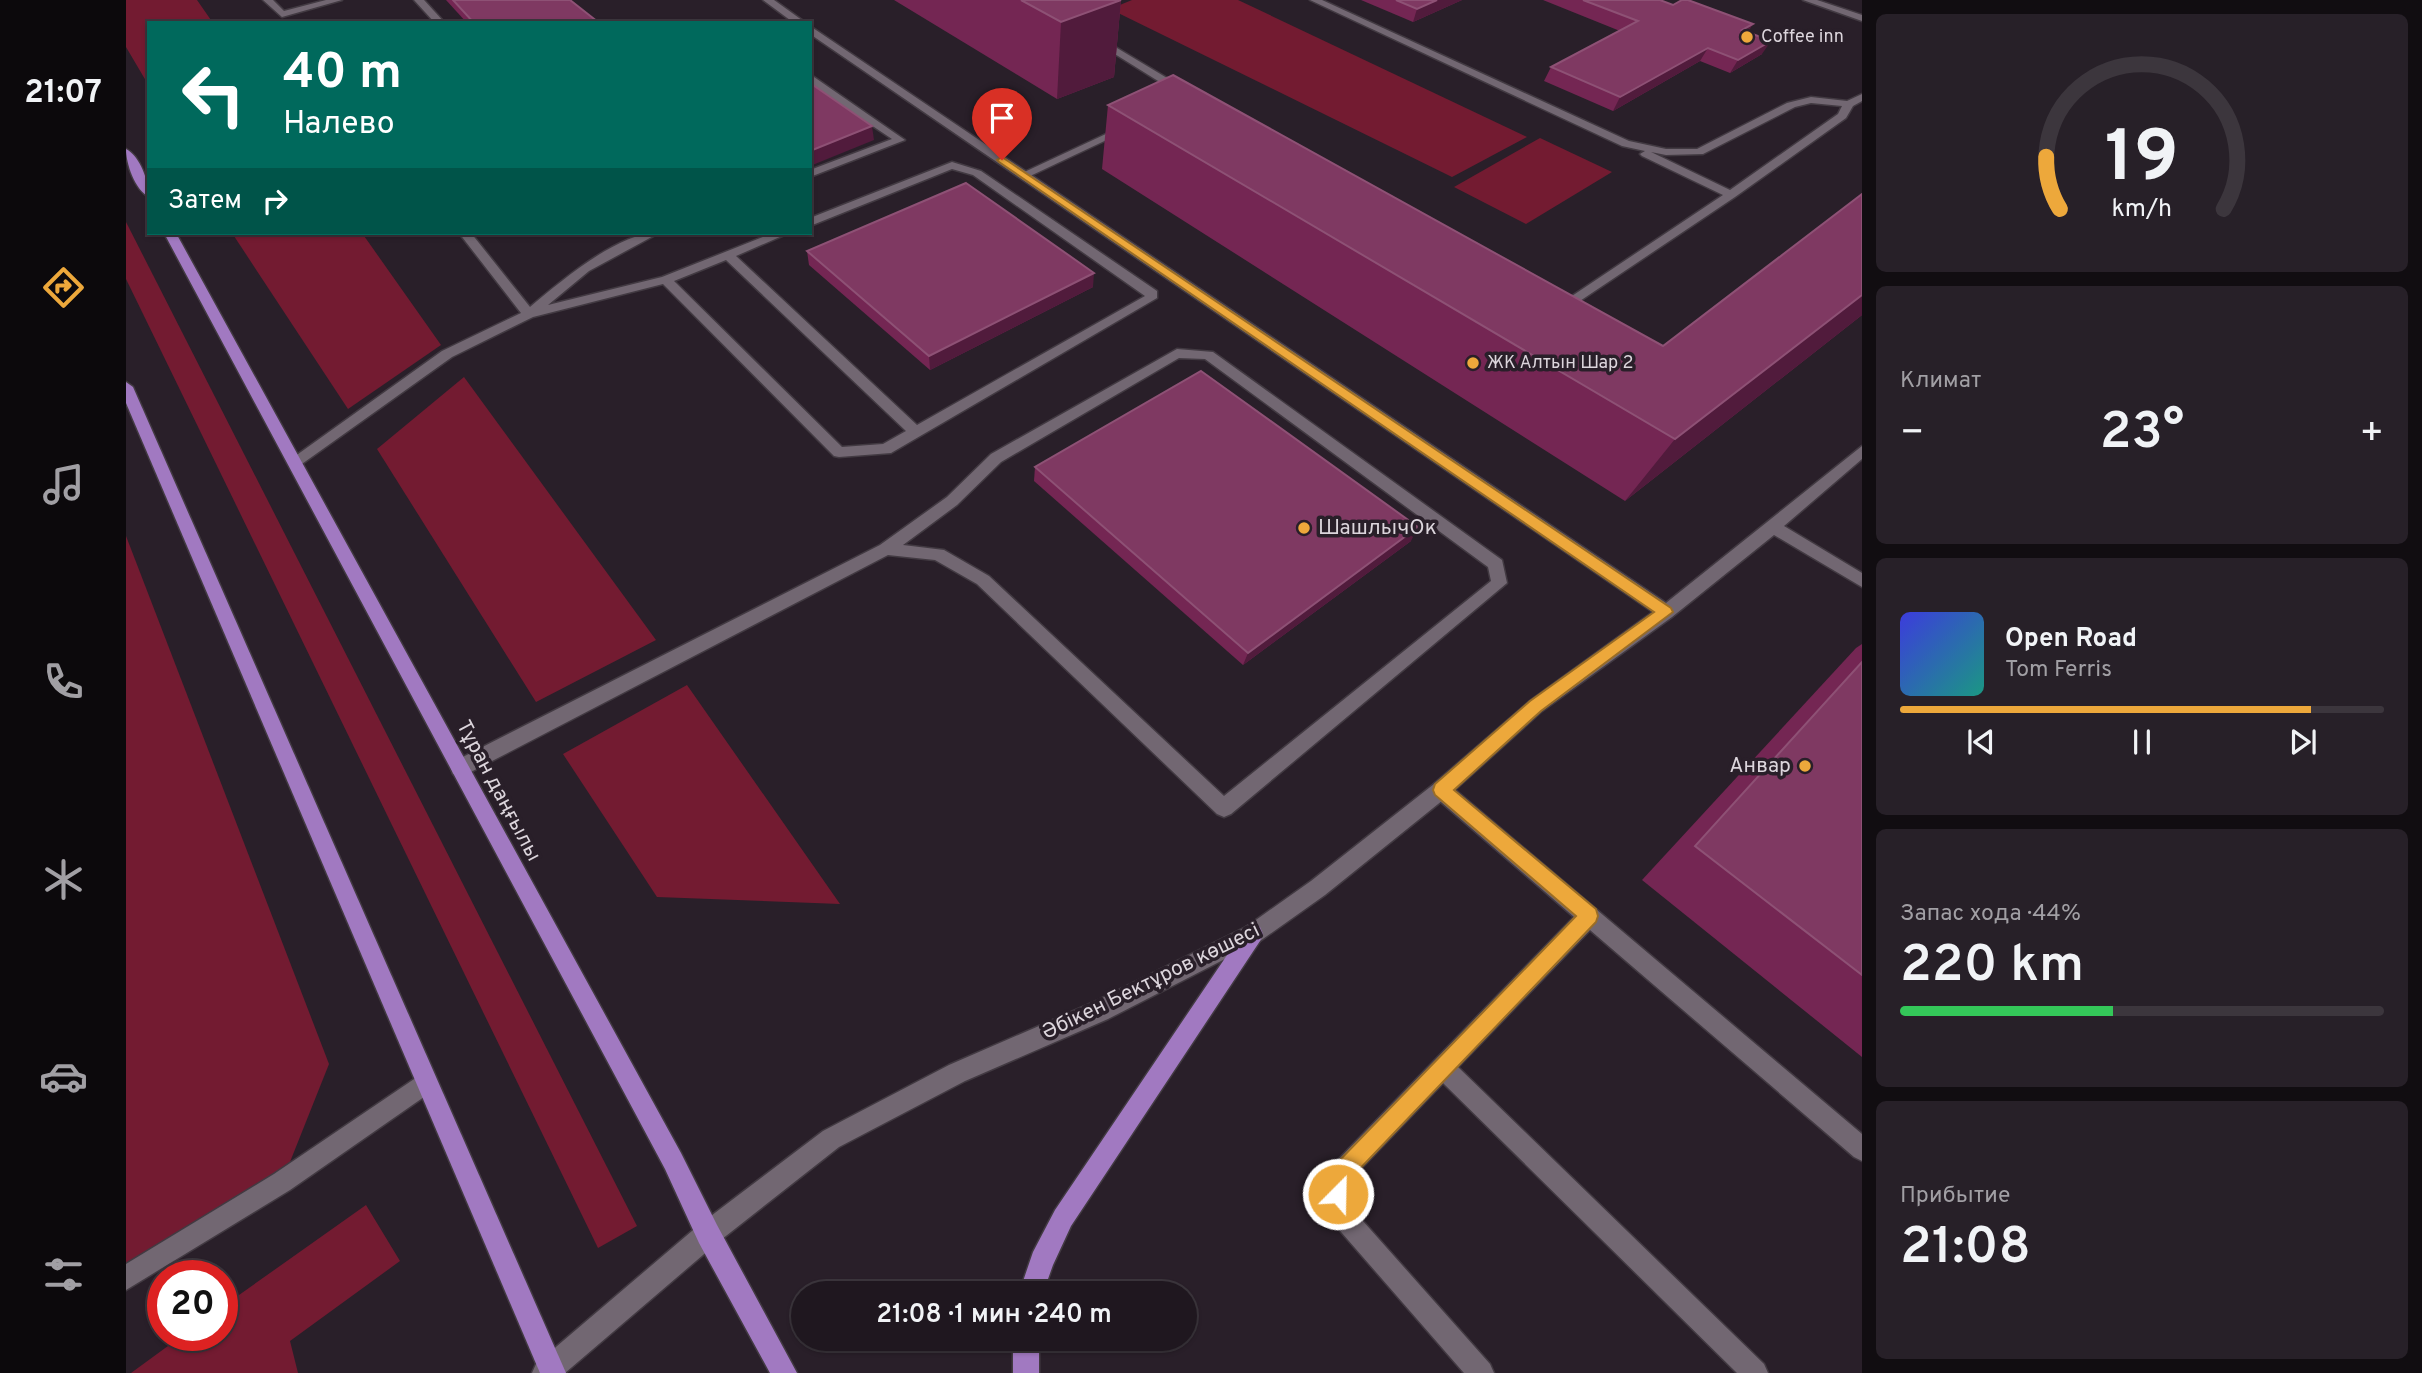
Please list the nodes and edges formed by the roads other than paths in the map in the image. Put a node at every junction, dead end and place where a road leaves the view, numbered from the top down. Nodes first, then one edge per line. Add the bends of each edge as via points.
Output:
1 (268, 0) edge
2 (337, 0) edge
3 (419, 0) edge
4 (768, 0) edge
5 (1315, 0) edge
6 (1808, 0) edge
7 (1862, 18) edge
8 (438, 21) edge
9 (798, 21) edge
10 (812, 30) edge
11 (1088, 34) edge
12 (812, 80) edge
13 (1862, 97) edge
14 (1182, 104) edge
15 (1849, 104) junction
16 (1133, 126) edge
17 (1626, 144) junction
18 (126, 152) edge
19 (812, 173) edge
20 (1024, 174) junction
21 (147, 189) edge
22 (1731, 195) junction
23 (812, 221) edge
24 (171, 235) edge
25 (468, 235) edge
26 (637, 235) edge
27 (778, 235) edge
28 (727, 256) junction
29 (666, 280) junction
30 (1544, 301) edge
31 (528, 314) junction
32 (126, 387) edge
33 (915, 432) junction
34 (1862, 451) edge
35 (294, 462) junction
36 (1773, 527) junction
37 (886, 549) junction
38 (1862, 581) edge
39 (1665, 612) junction
40 (460, 768) junction
41 (1441, 790) junction
42 (1589, 916) junction
43 (1254, 934) junction
44 (1443, 1069) junction
45 (426, 1082) junction
46 (1862, 1149) edge
47 (708, 1234) junction
48 (126, 1278) edge
49 (1035, 1281) edge
50 (1026, 1351) edge
51 (550, 1372) edge
52 (784, 1373) edge
53 (1026, 1373) edge
54 (1481, 1373) edge
55 (1755, 1373) edge

1 - 2 street via 282,14
3 - 8 street
4 - 9 street
5 - 17 street
6 - 7 street
10 - 20 street
11 - 14 street via 1194,99
12 - 19 street via 900,140
13 - 15 street
15 - 17 street via 1811,100 1791,105 1699,152 1666,152
15 - 22 street via 1842,116
16 - 20 street
17 - 22 street
18 - 21 main road
20 - 39 street
22 - 30 street via 1565,307
23 - 33 street via 952,165 976,173 1152,293 1147,302
24 - 35 main road, Тұран даңғылы
25 - 31 street
26 - 31 street via 585,268
27 - 28 street
28 - 29 street
28 - 33 street
29 - 31 street
29 - 33 street via 839,452 886,449
31 - 35 street via 447,354
32 - 45 main road
34 - 36 street, Әбікен Бектұров көшесі
35 - 40 main road, Тұран даңғылы
36 - 38 street
36 - 39 street, Әбікен Бектұров көшесі
37 - 37 street via 952,501 996,458 1177,354 1208,355 1496,564 1499,583 1224,808 983,580 938,554
37 - 40 street
39 - 41 street, Әбікен Бектұров көшесі via 1536,706
40 - 47 main road, Тұран даңғылы
41 - 42 street
41 - 43 street, Әбікен Бектұров көшесі
42 - 44 street
42 - 46 street
43 - 47 street, Әбікен Бектұров көшесі via 1100,1011 957,1073 831,1139
43 - 49 main road via 1063,1218
44 - 54 street via 1341,1173 1338,1194 1343,1217
44 - 55 street
45 - 48 street via 282,1182
45 - 51 main road
47 - 51 street, Әбікен Бектұров көшесі
47 - 52 main road, Тұран даңғылы
50 - 53 main road

